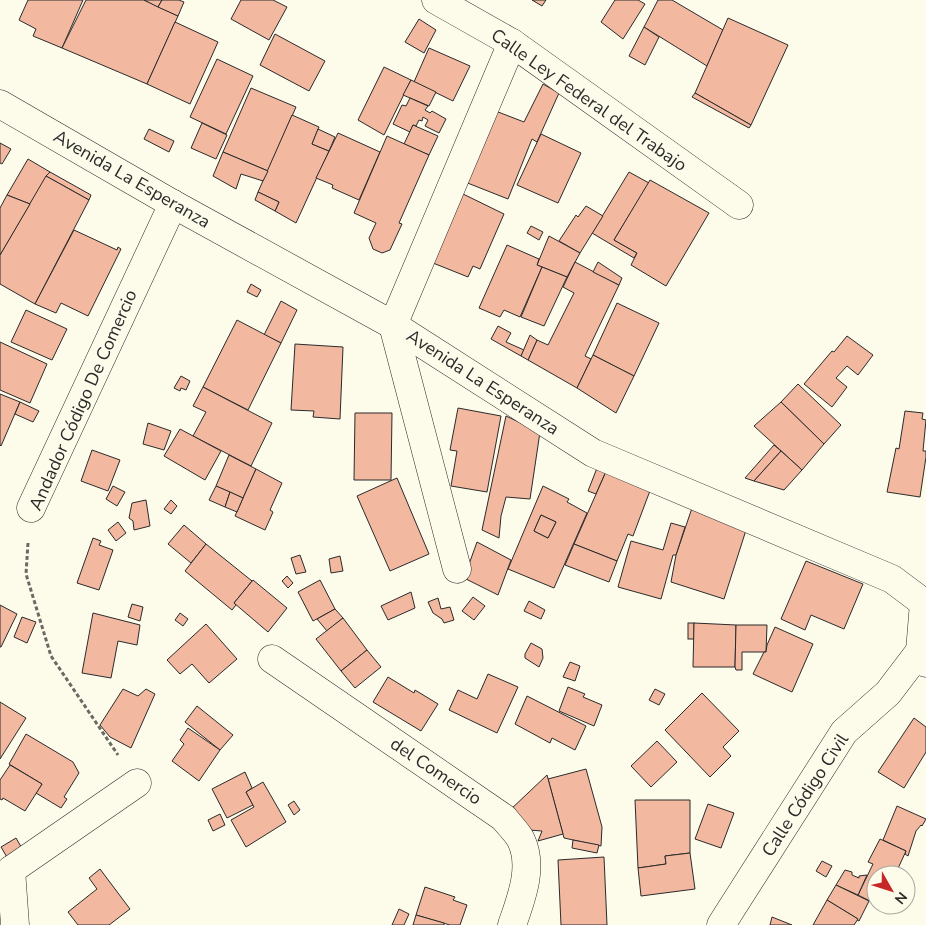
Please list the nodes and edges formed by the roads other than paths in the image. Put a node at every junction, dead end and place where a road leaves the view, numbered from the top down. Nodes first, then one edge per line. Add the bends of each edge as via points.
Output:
1 (436, 0) edge
2 (512, 43) junction
3 (0, 104) edge
4 (173, 204) junction
5 (739, 205) dead end
6 (393, 325) junction
7 (31, 508) road end
8 (458, 569) dead end
9 (925, 603) edge
10 (923, 657) edge
11 (272, 659) dead end
12 (137, 783) road end
13 (5, 875) edge
14 (14, 925) edge
15 (512, 925) edge
16 (721, 925) edge

1 - 2 street, Calle Ley Federal del Trabajo
2 - 5 street, Calle Ley Federal del Trabajo
2 - 6 street
3 - 4 street, Avenida La Esperanza
4 - 6 street, Avenida La Esperanza
4 - 7 street, Andador Código De Comercio
6 - 8 street
6 - 9 street, Avenida La Esperanza via 593,453 892,579
9 - 10 street, Avenida La Esperanza
10 - 16 street, Calle Código Civil via 844,732
11 - 15 street, del Comercio via 504,818 521,840 526,862 524,891
12 - 13 street
13 - 14 street

